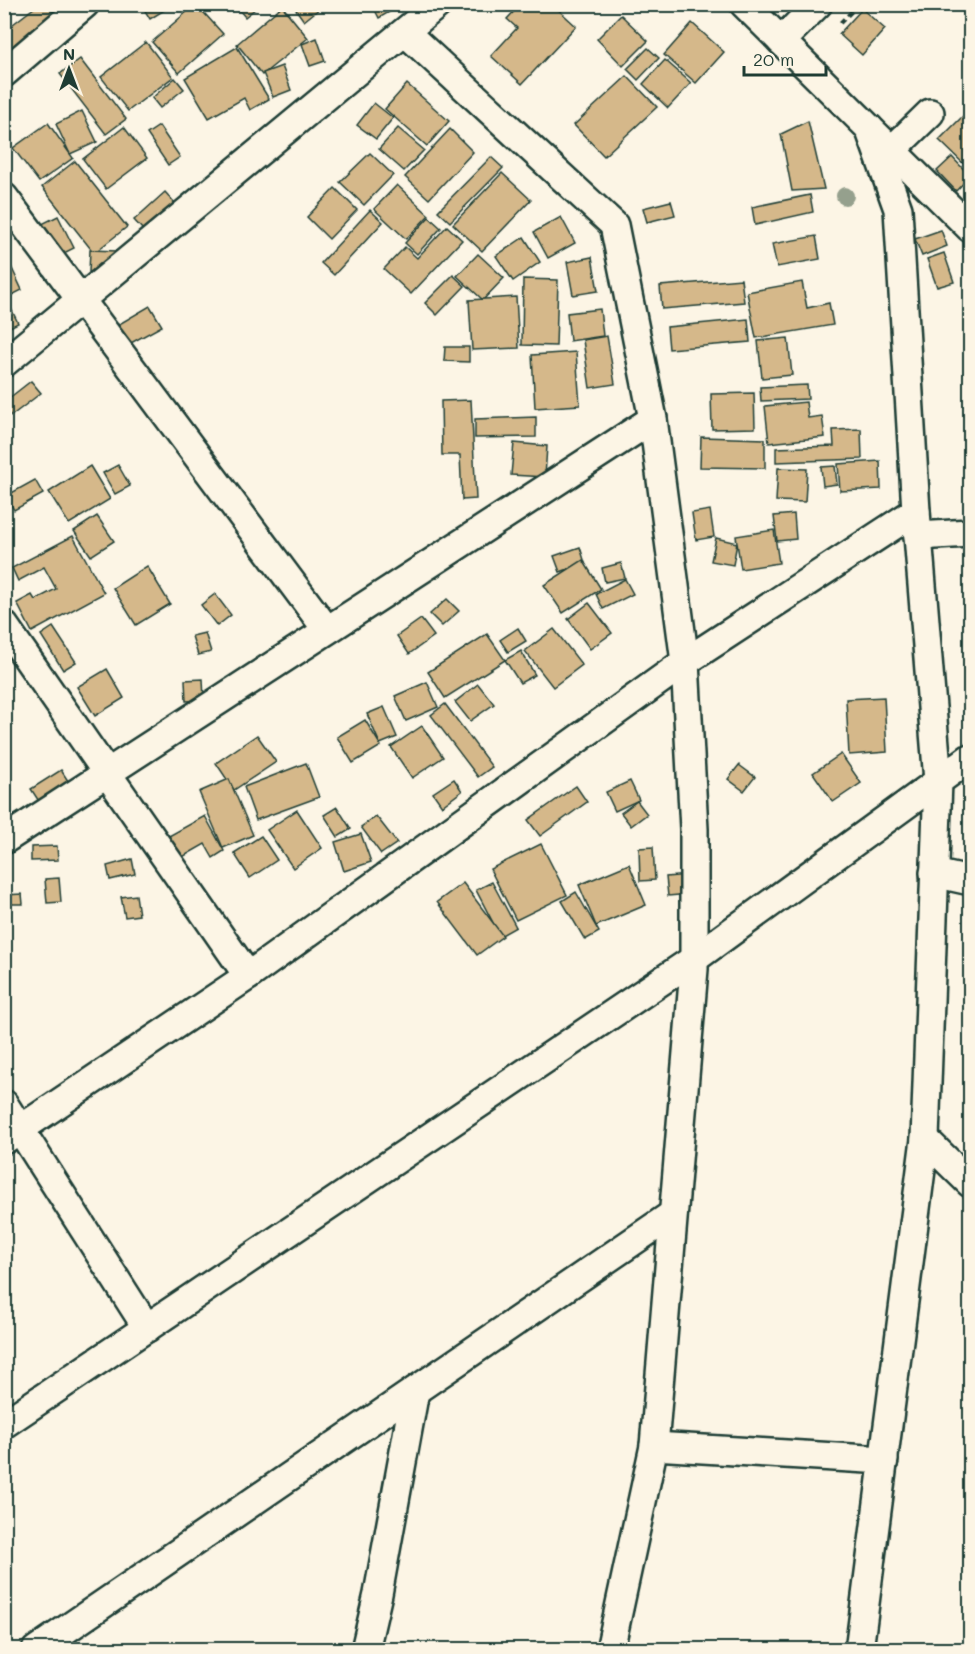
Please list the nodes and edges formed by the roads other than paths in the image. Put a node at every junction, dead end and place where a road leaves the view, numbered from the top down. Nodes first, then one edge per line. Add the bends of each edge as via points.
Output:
1 (85, 4) edge
2 (438, 4) edge
3 (744, 4) edge
4 (818, 4) edge
5 (405, 32) junction
6 (781, 41) junction
7 (4, 73) edge
8 (930, 113) dead end
9 (869, 128) junction
10 (892, 150) junction
11 (4, 196) edge
12 (970, 228) edge
13 (80, 300) junction
14 (4, 363) edge
15 (653, 419) junction
16 (917, 523) junction
17 (970, 533) edge
18 (4, 625) edge
19 (327, 630) junction
20 (685, 662) junction
21 (970, 758) edge
22 (108, 773) junction
23 (938, 781) junction
24 (4, 840) edge
25 (934, 873) junction
26 (970, 881) edge
27 (694, 959) junction
28 (248, 976) junction
29 (4, 1104) edge
30 (13, 1135) edge
31 (925, 1139) junction
32 (970, 1184) edge
33 (673, 1214) junction
34 (147, 1328) junction
35 (415, 1390) junction
36 (4, 1424) edge
37 (654, 1446) junction
38 (884, 1460) junction
39 (36, 1650) edge
40 (365, 1650) edge
41 (610, 1650) edge
42 (859, 1650) edge

1 - 7 street
2 - 5 street
3 - 6 street
4 - 6 street
5 - 13 street
5 - 15 street via 614,225
6 - 9 street
8 - 10 street
9 - 10 street
9 - 16 street via 897,209
10 - 12 street
11 - 13 street
13 - 14 street
13 - 19 street
15 - 19 street
15 - 20 street
16 - 17 street
16 - 20 street
16 - 23 street
18 - 22 street
19 - 22 street
20 - 27 street via 694,830
20 - 28 street
21 - 23 street
22 - 24 street
22 - 28 street
23 - 25 street
23 - 27 street
25 - 26 street
25 - 31 street
27 - 33 street
27 - 34 street
28 - 30 street
29 - 30 street
30 - 34 street
31 - 32 street
31 - 38 street
33 - 35 street
33 - 37 street
34 - 36 street
35 - 39 street
35 - 40 street
37 - 38 street
37 - 41 street
38 - 42 street

